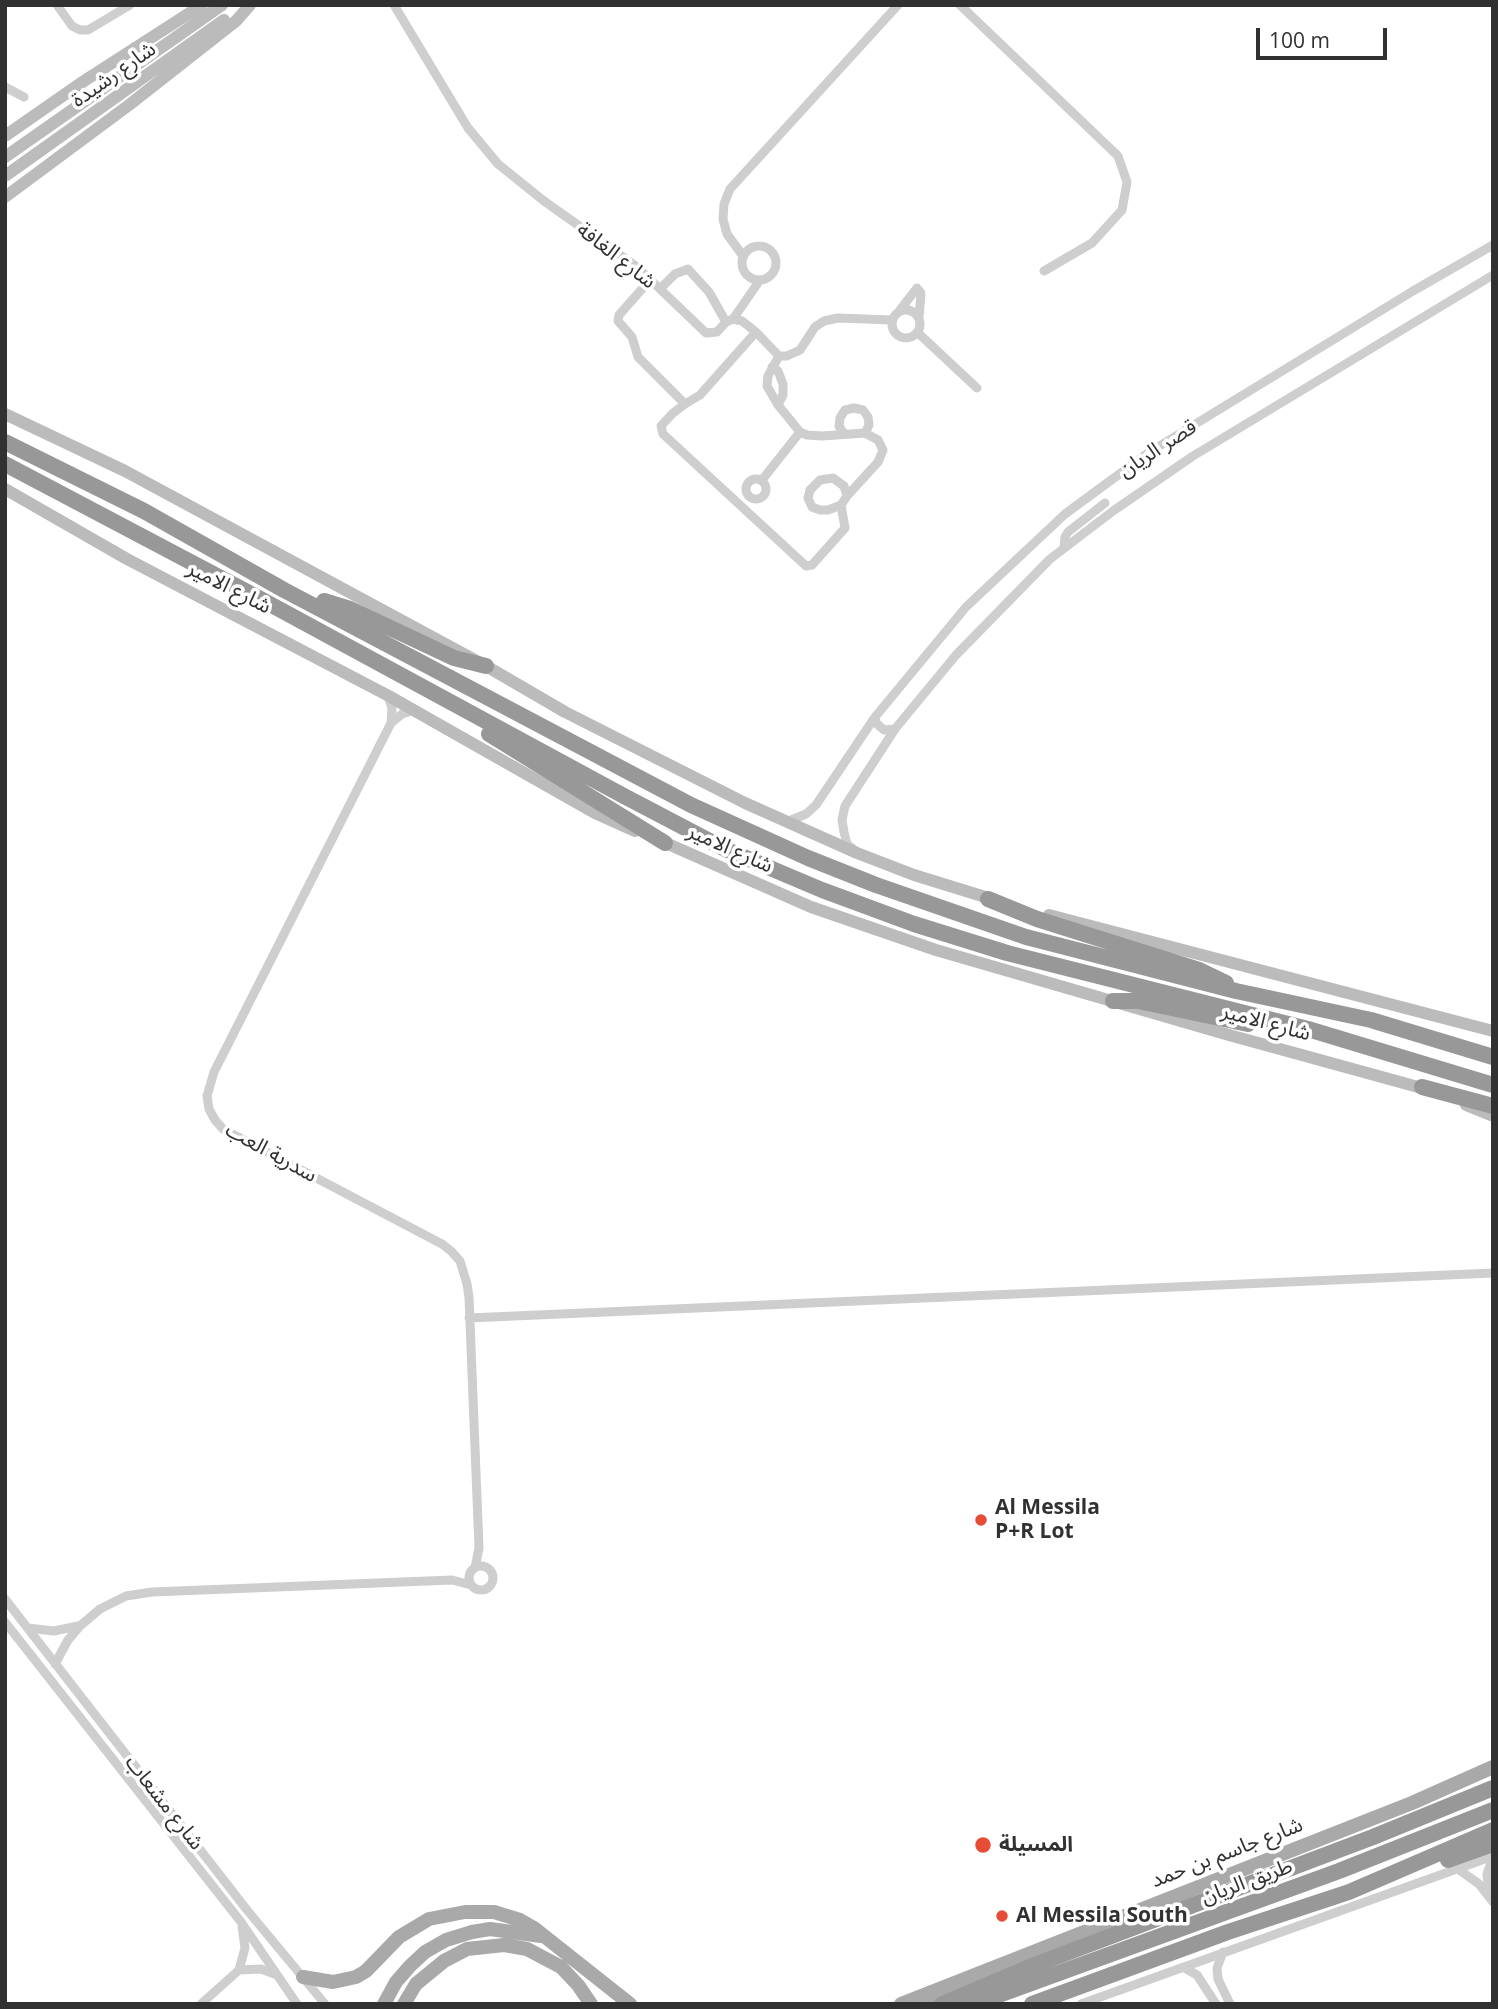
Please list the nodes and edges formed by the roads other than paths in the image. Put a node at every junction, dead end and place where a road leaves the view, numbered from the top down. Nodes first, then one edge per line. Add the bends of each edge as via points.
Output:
1 (57, 5) edge
2 (130, 5) edge
3 (202, 5) edge
4 (222, 5) edge
5 (248, 5) edge
6 (394, 5) edge
7 (898, 5) edge
8 (960, 5) edge
9 (5, 87) edge
10 (24, 97) dead end
11 (5, 136) edge
12 (5, 157) edge
13 (5, 176) edge
14 (5, 197) edge
15 (1493, 245) edge
16 (743, 256) junction
17 (1044, 271) dead end
18 (1493, 275) edge
19 (650, 280) junction
20 (760, 280) junction
21 (660, 289) junction
22 (900, 310) junction
23 (919, 318) junction
24 (892, 320) junction
25 (729, 321) junction
26 (756, 332) junction
27 (917, 332) junction
28 (779, 356) junction
29 (772, 367) junction
30 (976, 388) dead end
31 (685, 404) junction
32 (778, 405) junction
33 (5, 414) edge
34 (800, 432) junction
35 (865, 433) junction
36 (844, 434) junction
37 (5, 442) edge
38 (5, 464) edge
39 (762, 481) dead end
40 (5, 489) edge
41 (1094, 493) junction
42 (847, 496) junction
43 (1105, 503) junction
44 (841, 505) junction
45 (1113, 510) junction
46 (1064, 548) junction
47 (284, 590) junction
48 (486, 666) junction
49 (424, 688) junction
50 (387, 695) junction
51 (415, 710) junction
52 (875, 717) junction
53 (391, 723) junction
54 (895, 729) junction
55 (784, 822) junction
56 (665, 843) junction
57 (857, 853) junction
58 (988, 899) junction
59 (1236, 991) junction
60 (1113, 1002) junction
61 (1308, 1029) junction
62 (1493, 1031) edge
63 (1493, 1057) edge
64 (1493, 1085) edge
65 (1422, 1087) junction
66 (1493, 1106) edge
67 (1493, 1116) edge
68 (1493, 1273) edge
69 (469, 1318) junction
70 (479, 1548) junction
71 (487, 1568) junction
72 (473, 1571) junction
73 (452, 1580) junction
74 (471, 1585) junction
75 (5, 1599) edge
76 (5, 1622) edge
77 (80, 1626) junction
78 (28, 1628) junction
79 (55, 1664) junction
80 (1493, 1767) edge
81 (1493, 1788) edge
82 (1412, 1803) junction
83 (1493, 1810) edge
84 (1493, 1830) edge
85 (1493, 1844) edge
86 (1493, 1857) edge
87 (1458, 1869) junction
88 (1226, 1891) junction
89 (1349, 1892) junction
90 (1493, 1902) edge
91 (241, 1922) junction
92 (546, 1937) junction
93 (1223, 1952) junction
94 (1183, 1967) junction
95 (239, 1970) junction
96 (281, 1977) junction
97 (303, 1977) junction
98 (974, 1996) edge
99 (201, 2004) edge
100 (297, 2004) edge
101 (325, 2004) edge
102 (384, 2004) edge
103 (404, 2004) edge
104 (591, 2004) edge
105 (631, 2004) edge
106 (901, 2004) edge
107 (928, 2004) edge
108 (942, 2004) edge
109 (1032, 2004) edge
110 (1082, 2004) edge
111 (1216, 2004) edge
112 (1230, 2004) edge

1 - 2 street via 72,26 88,30
3 - 11 main road
4 - 12 main road, شارع رشيدة
5 - 13 main road, شارع رشيدة
5 - 14 main road via 236,21
6 - 19 street, شارع الغافة via 468,128 498,164
7 - 16 street via 730,189 724,227
8 - 17 street via 1118,156 1127,182 1122,210 1091,243
9 - 10 street
15 - 41 street, قصر الريان via 1148,453
16 - 20 street via 747,275
16 - 20 street via 758,245 772,251 775,269
18 - 45 street, قصر الريان via 1193,456
19 - 21 street, شارع الغافة
19 - 31 street via 618,321 632,337 638,357
20 - 25 street
21 - 25 street, شارع الغافة via 706,333 717,332
21 - 25 street via 688,269
22 - 23 street
22 - 23 street via 917,288 921,293
22 - 24 street
23 - 27 street
24 - 27 street via 892,330 899,337 909,338
24 - 28 street via 824,321 800,350
25 - 26 street via 742,321
26 - 28 street
26 - 31 street via 700,395
27 - 30 street
28 - 29 street
29 - 32 street via 766,381
29 - 32 street via 783,384
31 - 44 street via 661,426 663,434 806,566 813,565 845,528
32 - 34 street
33 - 48 main road via 136,477
34 - 36 street
34 - 39 street
35 - 36 street
35 - 36 street via 868,417 854,408 845,410 840,418
35 - 42 street via 878,440 883,450
37 - 47 highway, شارع الامير via 144,511
38 - 49 highway, شارع الامير
40 - 50 main road, شارع الامير via 127,559
41 - 43 street
41 - 52 street, قصر الريان via 1065,514 966,607
42 - 44 street
42 - 44 street via 844,486 833,478 820,480 810,490 812,507 820,510
43 - 45 street
43 - 46 street via 1068,532
45 - 46 street, قصر الريان
46 - 54 street, قصر الريان via 956,655
47 - 48 highway via 350,610 454,658
47 - 59 highway, شارع الامير via 691,805 808,858 1026,937
48 - 55 main road via 565,712
49 - 56 highway
49 - 61 highway, شارع الامير via 726,849 822,890 1007,953
50 - 51 main road, شارع الامير
50 - 53 street
51 - 53 street
51 - 56 main road, شارع الامير via 595,813
52 - 54 street via 879,727
52 - 55 street, قصر الريان via 816,805
53 - 69 street, سدرية العب via 214,1072 207,1096 209,1109 223,1129 451,1251 464,1272
54 - 57 street, قصر الريان via 845,806 842,820 847,844
55 - 57 main road
56 - 60 main road, شارع الامير via 811,907 972,962
57 - 58 main road
58 - 59 highway via 1209,973
58 - 62 main road
59 - 63 highway, شارع الامير via 1370,1020
60 - 61 highway via 1138,1002 1277,1030
60 - 65 main road, شارع الامير
61 - 64 highway, شارع الامير
65 - 66 highway
65 - 67 main road, شارع الامير
68 - 69 street
69 - 70 street, سدرية العب
70 - 71 street, سدرية العب
70 - 72 street, سدرية العب
71 - 72 street
71 - 74 street via 492,1575 490,1586 480,1590
72 - 73 street
72 - 74 street
73 - 74 street
73 - 77 street via 140,1594 112,1602
75 - 78 street, شارع مشعاب
76 - 91 street, شارع مشعاب
77 - 78 street via 54,1631
77 - 79 street
78 - 79 street, شارع مشعاب
79 - 97 street, شارع مشعاب
80 - 82 main road
81 - 88 highway
82 - 88 main road
82 - 106 main road, شارع جاسم بن حمد
83 - 98 highway, طريق الريان via 1339,1871
84 - 89 highway, طريق الريان
85 - 89 highway
86 - 87 street
86 - 90 street via 1487,1883
87 - 90 street
87 - 93 street
88 - 98 highway
89 - 109 highway, طريق الريان
91 - 95 street via 245,1948
91 - 96 street, شارع مشعاب
92 - 97 main road via 500,1913 444,1914 409,1929 356,1977 333,1982
92 - 102 main road via 490,1930 454,1937 410,1966
92 - 105 main road
93 - 94 street
93 - 112 street via 1218,1979
94 - 110 street
94 - 111 street via 1197,1975
95 - 96 street via 261,1969
95 - 99 street
96 - 100 street, شارع مشعاب
97 - 101 street, شارع مشعاب
98 - 107 main road
98 - 108 highway
103 - 104 main road via 416,1984 444,1961 467,1949 504,1945 527,1949 561,1967

